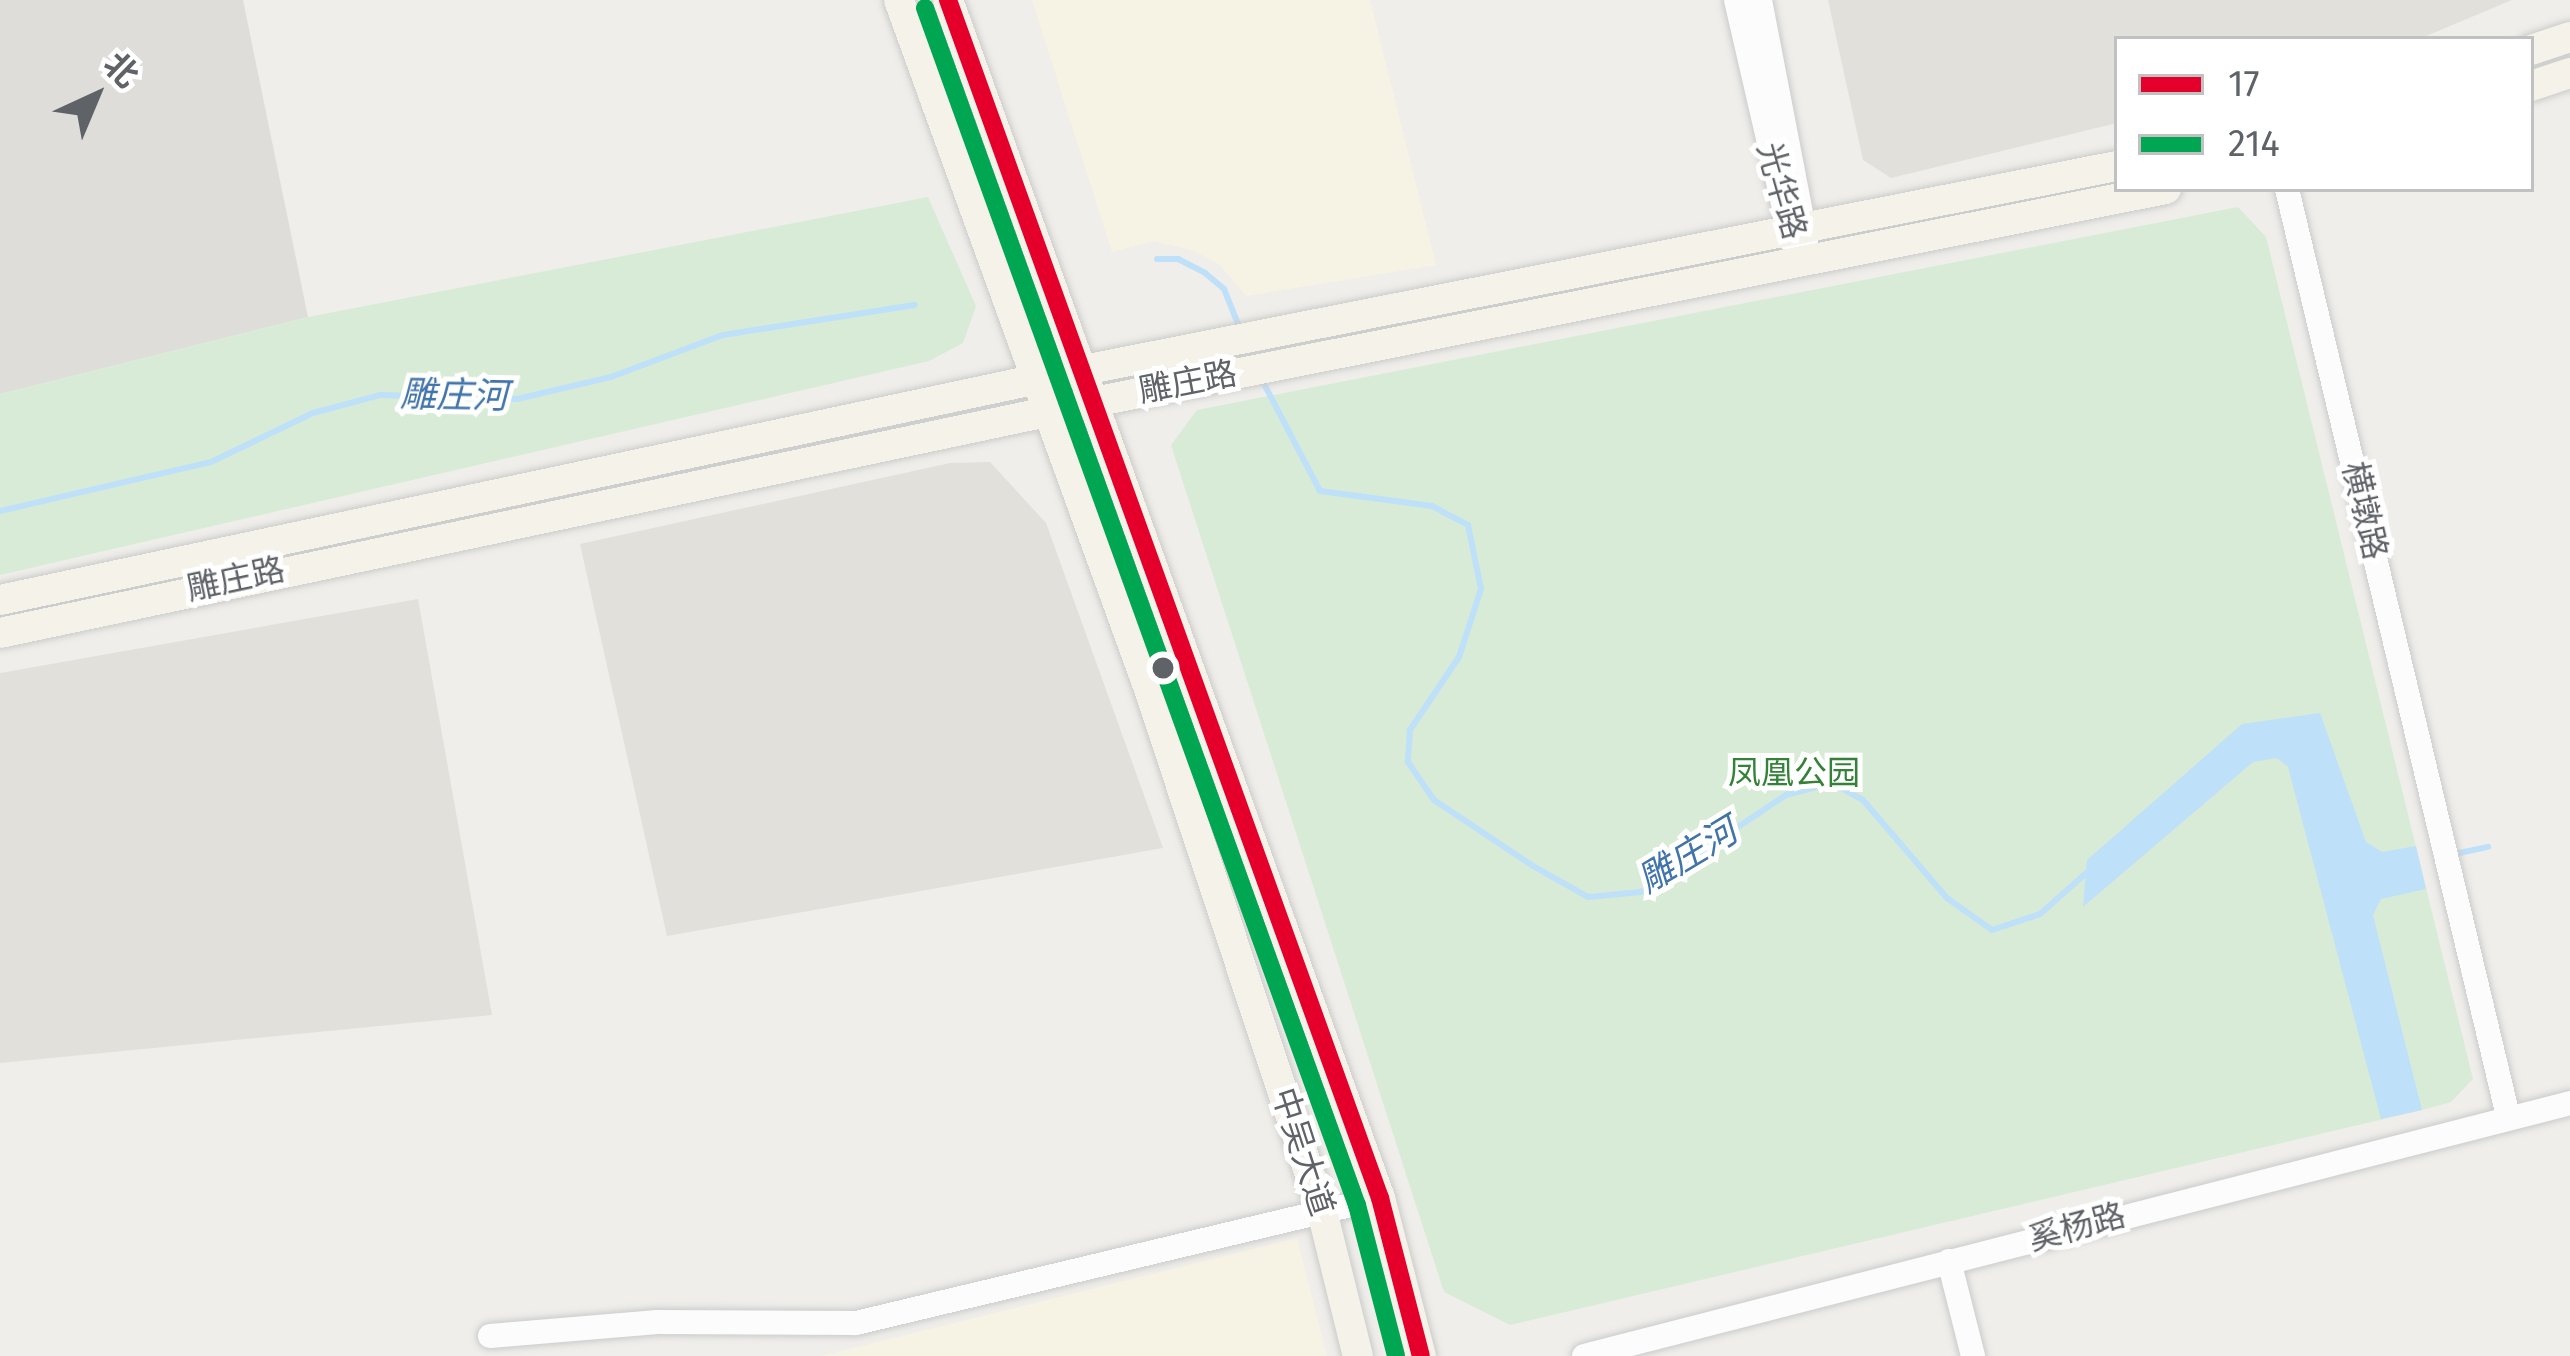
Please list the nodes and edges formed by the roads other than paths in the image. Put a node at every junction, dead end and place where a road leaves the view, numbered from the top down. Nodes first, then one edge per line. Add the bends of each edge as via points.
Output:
1 (899, 0) edge
2 (948, 0) edge
3 (1736, 0) edge
4 (1760, 0) edge
5 (2570, 37) edge
6 (2534, 49) edge
7 (2570, 73) edge
8 (2534, 85) edge
9 (2114, 167) edge
10 (2151, 192) edge
11 (2288, 192) edge
12 (1797, 230) junction
13 (1803, 261) junction
14 (1082, 370) junction
15 (1038, 379) junction
16 (1094, 402) junction
17 (1050, 413) junction
18 (0, 600) edge
19 (0, 633) edge
20 (2570, 1103) edge
21 (2508, 1116) junction
22 (1380, 1198) junction
23 (1322, 1211) junction
24 (1949, 1261) junction
25 (490, 1336) dead end
26 (1358, 1356) edge
27 (1420, 1356) edge
28 (1584, 1356) edge
29 (1973, 1356) edge

1 - 15 main road, 中吴大道
2 - 14 main road, 中吴大道
3 - 12 street, 光华路
4 - 12 street, 光华路
5 - 6 main road
7 - 8 main road
9 - 12 main road, 雕庄路
10 - 13 main road, 雕庄路
11 - 21 street, 横墩路
12 - 13 street, 光华路
12 - 14 main road, 雕庄路
13 - 16 main road, 雕庄路
14 - 15 main road, 雕庄路
14 - 16 main road, 中吴大道
15 - 17 main road, 中吴大道
15 - 18 main road, 雕庄路
16 - 17 main road, 雕庄路
16 - 22 main road, 中吴大道
17 - 19 main road, 雕庄路
17 - 23 main road, 中吴大道
20 - 21 street, 奚杨路
21 - 24 street, 奚杨路
22 - 23 street
22 - 27 main road, 中吴大道
23 - 25 street via 856,1323 657,1322
23 - 26 main road, 中吴大道
24 - 28 street, 奚杨路
24 - 29 street

